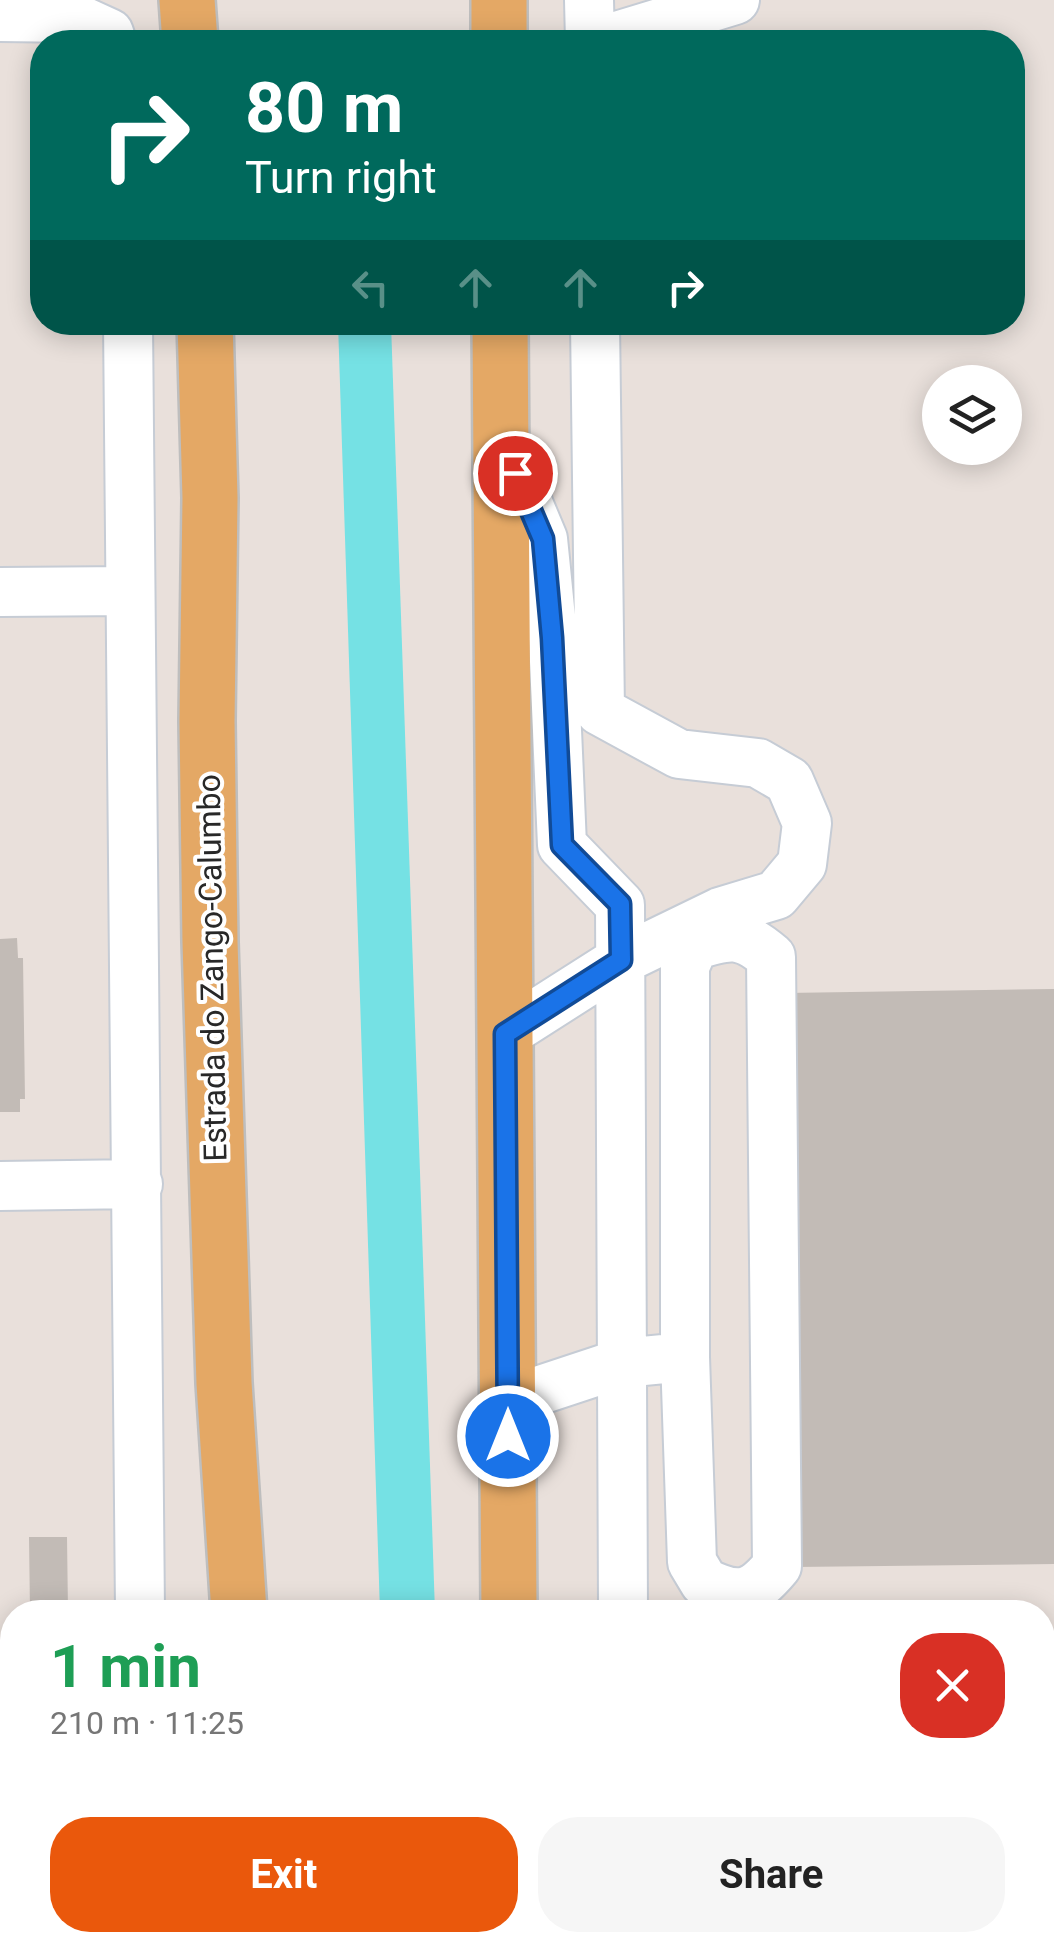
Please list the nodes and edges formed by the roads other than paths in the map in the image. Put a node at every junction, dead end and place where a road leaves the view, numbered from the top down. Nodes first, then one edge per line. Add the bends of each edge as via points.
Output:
1 (188, 0) edge
2 (499, 0) edge
3 (590, 0) edge
4 (735, 0) edge
5 (0, 17) edge
6 (102, 30) edge
7 (189, 30) edge
8 (499, 30) edge
9 (593, 30) edge
10 (634, 30) edge
11 (128, 335) edge
12 (205, 335) edge
13 (500, 335) edge
14 (595, 335) edge
15 (501, 440) junction
16 (129, 591) junction
17 (0, 592) edge
18 (552, 638) junction
19 (600, 711) junction
20 (621, 960) junction
21 (505, 1034) junction
22 (138, 1184) junction
23 (0, 1186) edge
24 (685, 1357) junction
25 (622, 1363) junction
26 (507, 1401) junction
27 (140, 1600) edge
28 (238, 1600) edge
29 (509, 1600) edge
30 (624, 1600) edge

1 - 7 main road
2 - 8 main road
3 - 9 street
4 - 10 street
5 - 6 street via 76,18
11 - 16 street
12 - 28 main road, Estrada do Zango-Calumbo via 210,942
13 - 15 main road
14 - 19 street
15 - 18 street via 543,539
15 - 21 main road
16 - 17 street
16 - 22 street
18 - 19 street
18 - 20 street via 562,845 620,904
19 - 20 street via 680,754 758,763 790,781 807,823 802,864 776,895 720,912
20 - 21 street
20 - 25 street
21 - 26 main road
22 - 23 street
22 - 27 street
24 - 24 street via 685,966 694,946 750,939 771,957 778,1521 777,1566 751,1592 736,1594 704,1582 692,1562
24 - 25 street
25 - 26 street
25 - 30 street
26 - 29 main road

